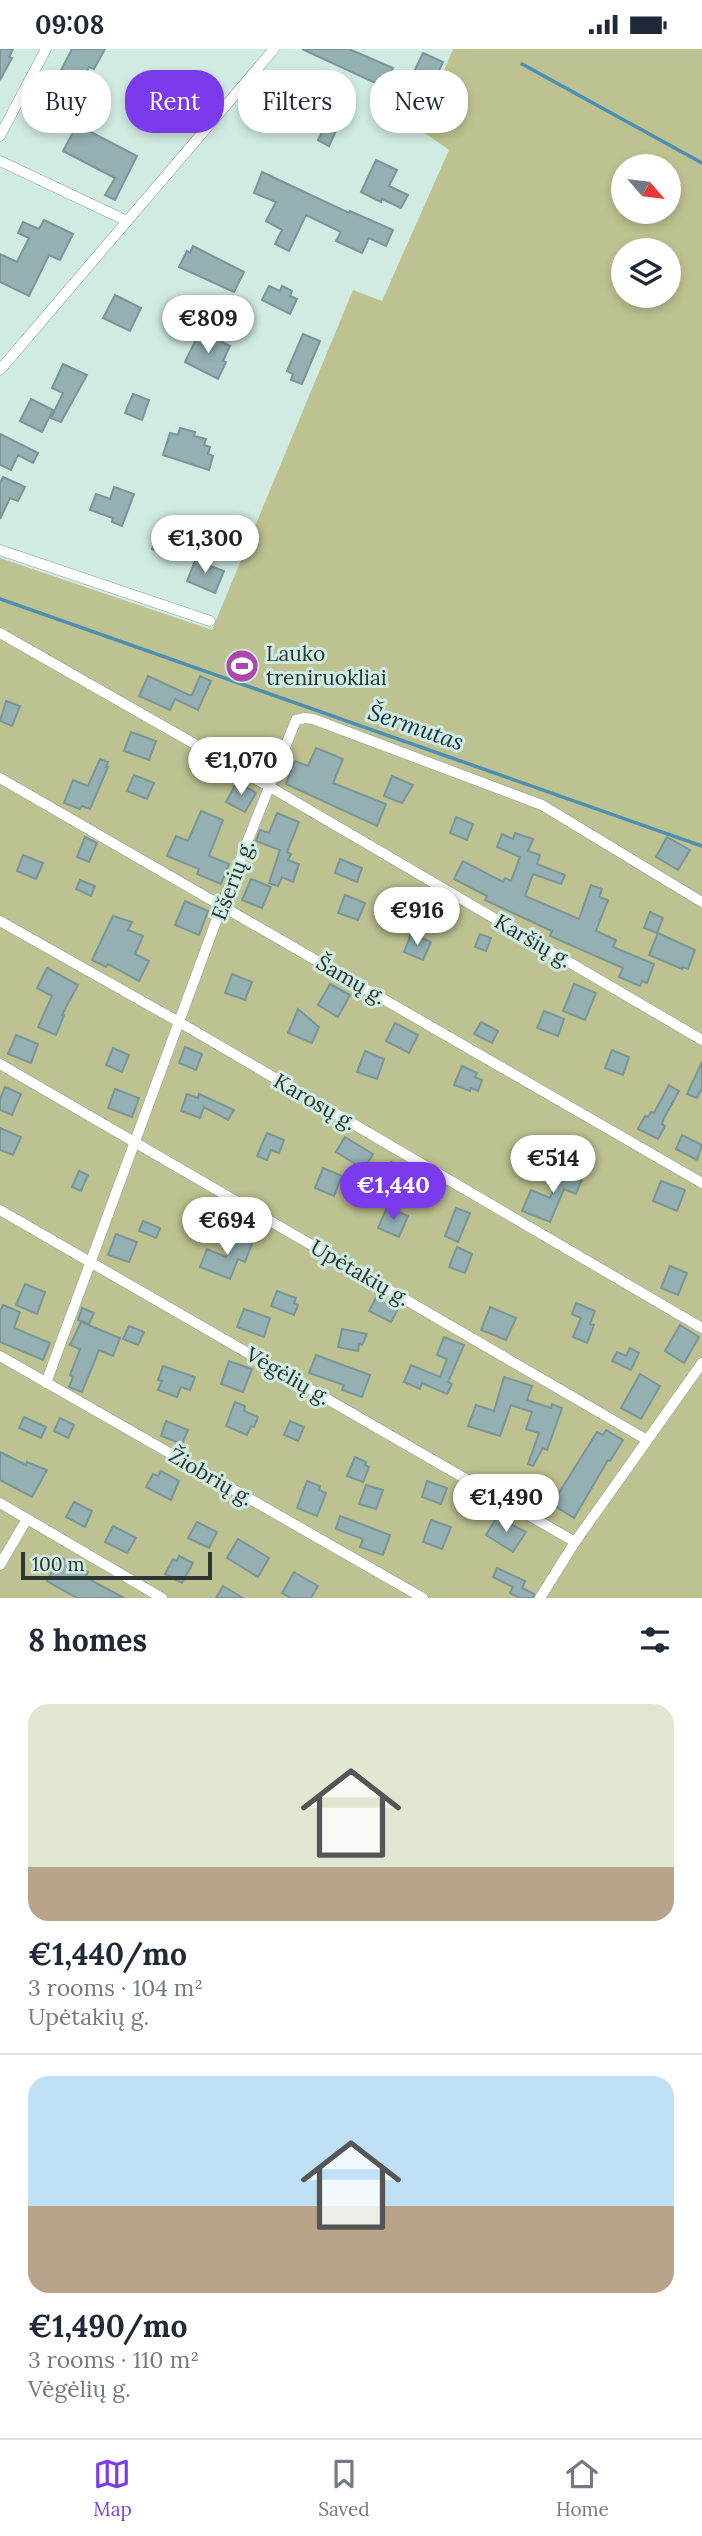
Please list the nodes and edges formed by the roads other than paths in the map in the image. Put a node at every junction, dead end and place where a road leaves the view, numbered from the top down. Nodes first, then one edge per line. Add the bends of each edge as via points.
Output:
1 (46, 49) edge
2 (274, 49) edge
3 (0, 136) edge
4 (0, 161) edge
5 (127, 221) junction
6 (0, 370) edge
7 (0, 550) edge
8 (210, 621) dead end
9 (0, 633) edge
10 (0, 778) edge
11 (270, 787) junction
12 (702, 902) edge
13 (222, 905) junction
14 (0, 921) edge
15 (179, 1023) junction
16 (702, 1040) edge
17 (0, 1064) edge
18 (135, 1142) junction
19 (702, 1183) edge
20 (0, 1210) edge
21 (90, 1262) junction
22 (702, 1328) edge
23 (0, 1356) edge
24 (702, 1363) edge
25 (46, 1383) junction
26 (647, 1440) junction
27 (0, 1503) edge
28 (27, 1519) junction
29 (575, 1542) junction
30 (0, 1565) edge
31 (162, 1598) edge
32 (423, 1598) edge
33 (540, 1598) edge

1 - 3 street
2 - 5 street
4 - 5 street
5 - 6 street
7 - 8 street
9 - 11 street, Karšių g.
10 - 13 street, Šamų g.
11 - 12 street, Ešerių g. via 296,720 313,719 542,805
11 - 13 street, Ešerių g.
11 - 16 street, Karšių g.
13 - 15 street, Ešerių g.
13 - 19 street, Šamų g.
14 - 15 street, Karosų g.
15 - 18 street, Ešerių g.
15 - 22 street, Karosų g.
17 - 18 street, Upėtakių g.
18 - 21 street, Ešerių g.
18 - 26 street, Upėtakių g.
20 - 21 street, Vėgėlių g.
21 - 25 street, Ešerių g.
21 - 29 street, Vėgėlių g.
23 - 25 street, Žiobrių g.
24 - 26 street
25 - 32 street, Žiobrių g.
26 - 29 street
27 - 28 street
28 - 30 street
28 - 31 street
29 - 33 street

